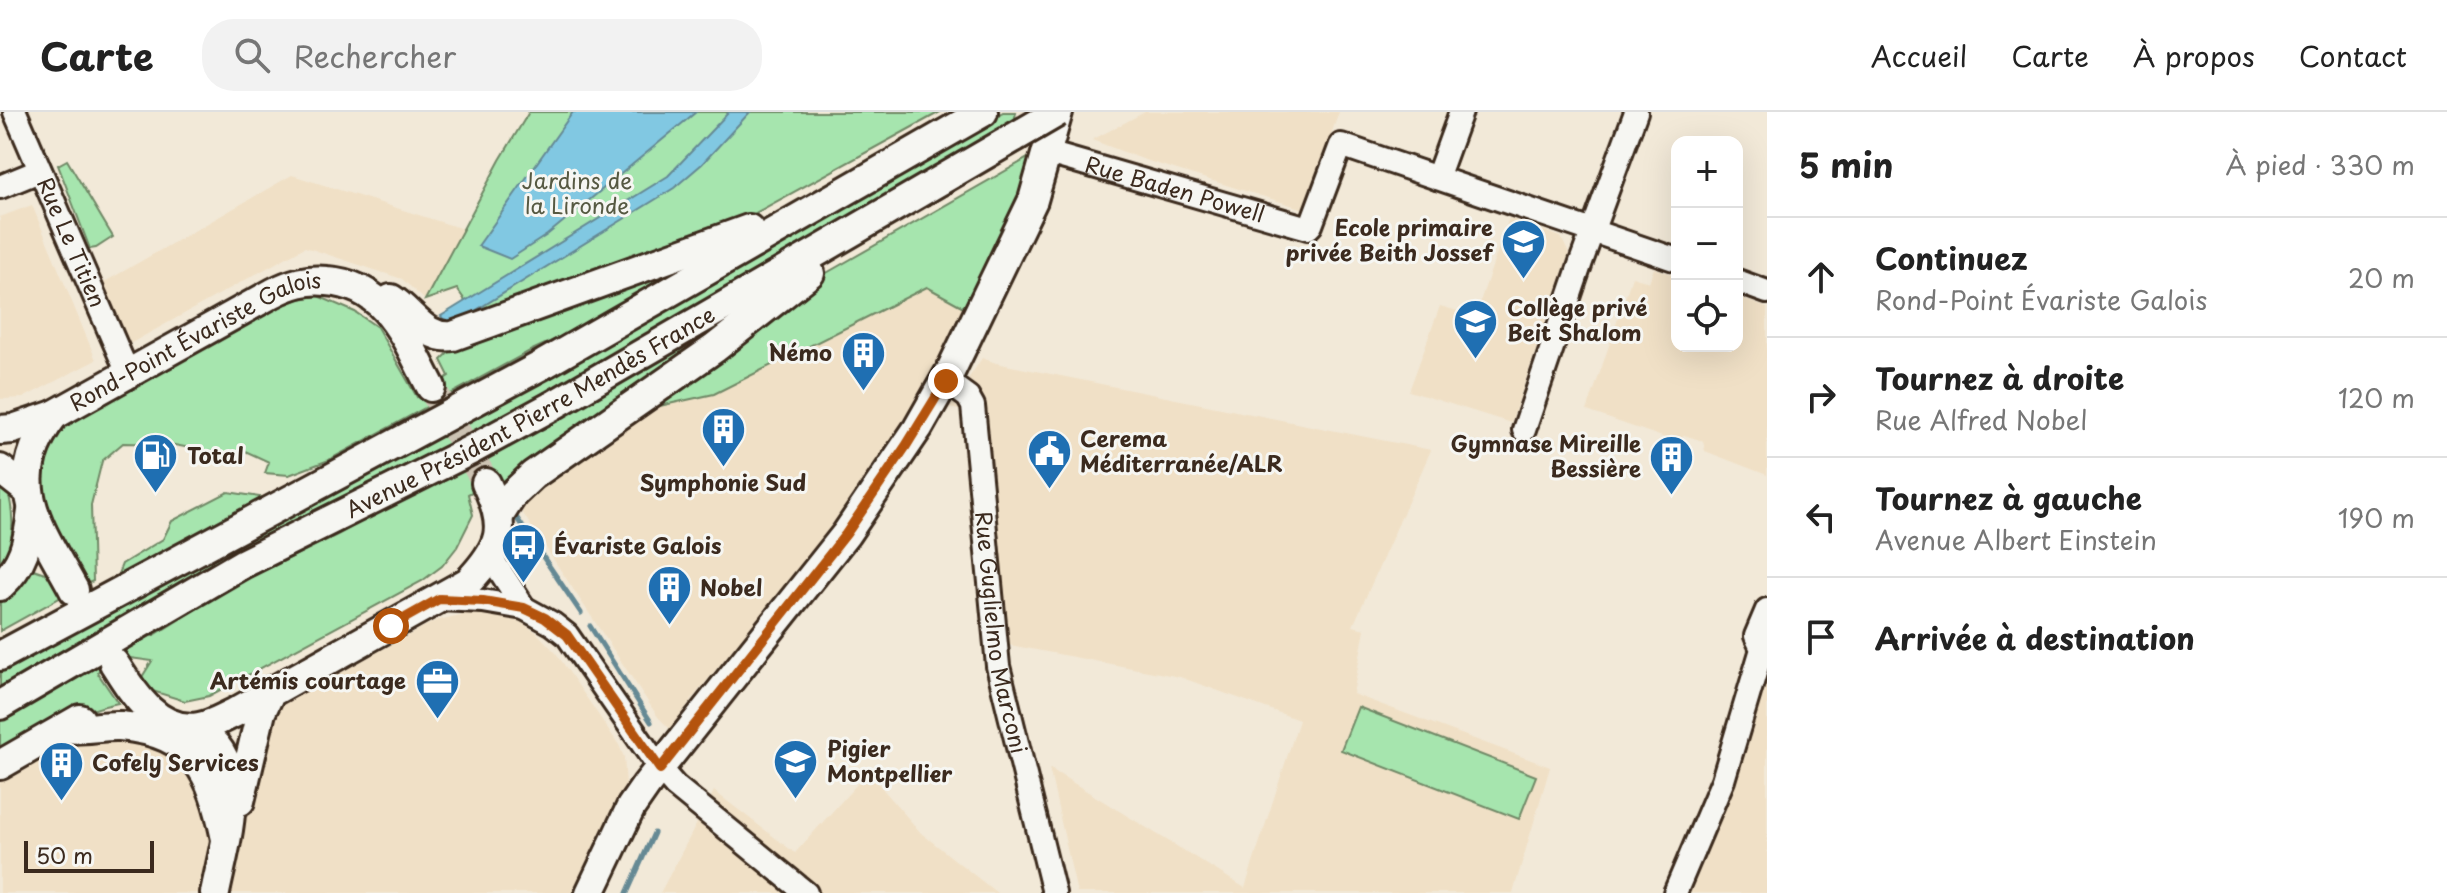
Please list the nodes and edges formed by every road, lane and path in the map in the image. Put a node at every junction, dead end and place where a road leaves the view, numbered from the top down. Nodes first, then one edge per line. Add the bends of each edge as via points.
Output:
1 (15, 112) edge
2 (983, 112) edge
3 (1058, 112) edge
4 (1461, 112) edge
5 (1636, 112) edge
6 (1048, 153) junction
7 (39, 171) junction
8 (1437, 178) junction
9 (0, 187) edge
10 (794, 220) junction
11 (857, 227) junction
12 (1594, 231) junction
13 (1671, 258) edge
14 (1743, 283) edge
15 (361, 288) junction
16 (1767, 292) edge
17 (132, 370) junction
18 (946, 381) junction
19 (431, 387) tunnel mouth
20 (54, 415) junction
21 (0, 430) edge
22 (1524, 430) dead end
23 (0, 469) edge
24 (486, 483) tunnel mouth
25 (30, 501) junction
26 (500, 514) junction
27 (491, 557) junction
28 (0, 586) edge
29 (74, 590) dead end
30 (439, 599) junction
31 (524, 608) junction
32 (1767, 610) edge
33 (1765, 649) edge
34 (0, 656) edge
35 (102, 657) junction
36 (271, 691) junction
37 (0, 705) edge
38 (147, 710) junction
39 (64, 728) junction
40 (189, 728) junction
41 (0, 765) edge
42 (660, 769) junction
43 (226, 839) junction
44 (215, 893) edge
45 (590, 893) edge
46 (806, 893) edge
47 (1054, 893) edge
48 (1675, 893) edge

1 - 7 street, Rue Le Titien
2 - 10 main road, Avenue Président Pierre Mendès France
3 - 6 main road
3 - 11 main road, Avenue Président Pierre Mendès France, bridge
4 - 8 street
5 - 12 street
6 - 8 street, Rue Baden Powell via 1308,228 1341,145
6 - 18 main road via 1033,200
7 - 9 street
7 - 17 street, Rue Le Titien via 124,364
8 - 12 street
10 - 15 main road, Rond-Point Évariste Galois via 780,215 724,240 453,336 436,336 386,295
10 - 34 main road, Avenue Président Pierre Mendès France via 544,364
11 - 26 main road via 850,245 715,348 533,475
11 - 35 main road, Avenue Président Pierre Mendès France via 552,406 242,564
12 - 13 street
12 - 22 street
14 - 16 street
15 - 17 main road, Rond-Point Évariste Galois via 322,280 290,284
15 - 19 main road via 392,316
17 - 20 main road, Rond-Point Évariste Galois
18 - 42 main road via 846,534
18 - 47 street, Rue Guglielmo Marconi via 973,406 998,666
20 - 21 main road
20 - 25 main road, Rond-Point Évariste Galois via 30,457
23 - 25 main road
24 - 26 main road
25 - 28 main road, Rond-Point Évariste Galois via 23,559
25 - 29 main road
26 - 27 main road
27 - 30 main road via 468,582
27 - 31 street
30 - 31 street
30 - 36 main road
31 - 42 street via 567,635
32 - 33 street via 1756,636
33 - 48 street via 1723,780
35 - 37 main road, Avenue Président Pierre Mendès France
35 - 38 main road
36 - 40 main road via 211,724
36 - 43 main road
38 - 39 main road via 102,711
38 - 40 main road
39 - 41 main road
39 - 43 main road via 140,729 171,740 196,757 209,776
40 - 43 main road via 214,743 229,769
42 - 45 main road via 631,807
42 - 46 street
43 - 44 main road

